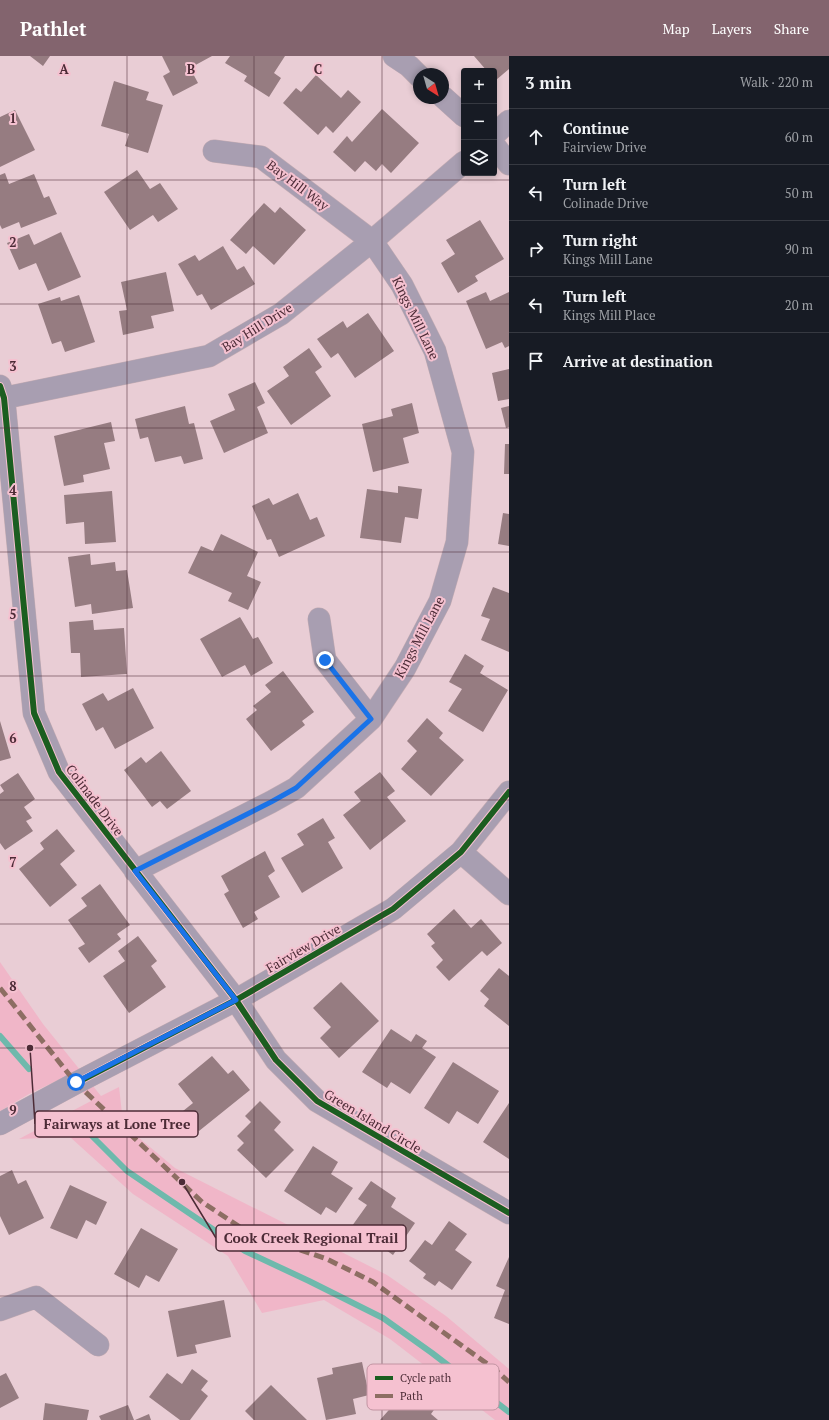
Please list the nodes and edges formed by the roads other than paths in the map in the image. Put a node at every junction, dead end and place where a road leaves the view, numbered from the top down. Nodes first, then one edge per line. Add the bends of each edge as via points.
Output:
1 (394, 56) edge
2 (413, 70) edge
3 (449, 102) edge
4 (461, 113) edge
5 (509, 121) edge
6 (497, 132) edge
7 (497, 149) edge
8 (214, 151) dead end
9 (509, 164) edge
10 (461, 165) edge
11 (372, 241) junction
12 (2, 392) edge
13 (319, 619) dead end
14 (371, 719) junction
15 (509, 792) edge
16 (461, 852) junction
17 (135, 871) junction
18 (509, 894) edge
19 (236, 1000) junction
20 (0, 1124) edge
21 (509, 1213) edge
22 (0, 1310) edge
23 (98, 1345) dead end

1 - 2 street
3 - 4 street
5 - 6 street
7 - 9 street
8 - 11 street, Bay Hill Way via 261,157
10 - 11 street, Bay Hill Drive
11 - 12 street, Bay Hill Drive via 281,314 209,356
11 - 14 street, Kings Mill Lane via 402,285 434,351 463,452 456,542 440,602 405,668
12 - 17 street, Colinade Drive via 34,713 59,772
13 - 14 street via 325,660
14 - 17 street, Kings Mill Lane via 296,788
15 - 16 street, Fairview Drive
16 - 18 street
16 - 19 street, Fairview Drive via 393,908
17 - 19 street, Colinade Drive
19 - 20 street, Fairview Drive
19 - 21 street, Green Island Circle via 276,1060 317,1101
22 - 23 street via 36,1297

